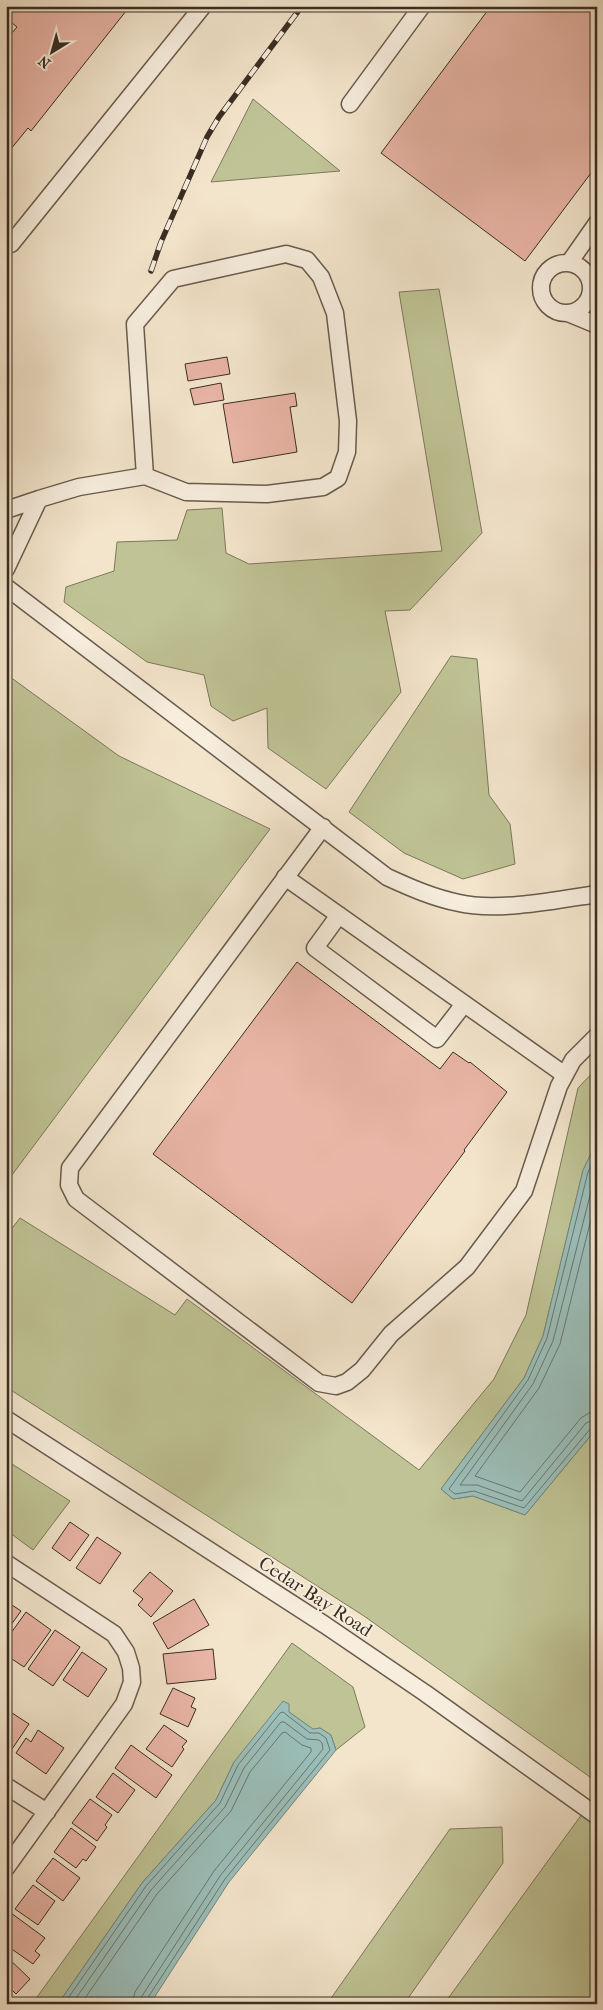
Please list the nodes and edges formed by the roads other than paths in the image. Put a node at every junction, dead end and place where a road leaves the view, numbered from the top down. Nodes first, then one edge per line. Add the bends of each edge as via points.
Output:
1 (203, 6) edge
2 (422, 6) edge
3 (350, 104) dead end
4 (597, 223) edge
5 (6, 240) edge
6 (569, 262) junction
7 (590, 273) edge
8 (568, 313) junction
9 (597, 324) edge
10 (145, 476) junction
11 (39, 499) junction
12 (6, 510) edge
13 (6, 569) edge
14 (6, 587) edge
15 (323, 827) junction
16 (286, 876) junction
17 (597, 894) edge
18 (339, 915) junction
19 (464, 1004) junction
20 (597, 1036) edge
21 (565, 1075) junction
22 (6, 1419) edge
23 (6, 1563) edge
24 (6, 1786) edge
25 (47, 1812) junction
26 (597, 1816) edge
27 (6, 1868) edge

1 - 5 street via 11,244
2 - 3 street
4 - 6 street
6 - 7 street
6 - 8 street via 552,266 540,288 546,304 553,310
7 - 8 street via 588,300 581,310
8 - 9 street
10 - 10 street via 186,492 267,494 323,487 338,478 347,452 348,421 335,313 321,277 307,260 286,254 172,279 135,324
10 - 11 street via 79,487
11 - 12 street
11 - 13 street
14 - 15 street
15 - 16 street
15 - 17 street via 387,877 422,893 461,904 536,903
16 - 18 street
16 - 21 street via 70,1168 69,1186 76,1199 320,1383 336,1386 347,1382 362,1370 391,1334 468,1267 524,1191
18 - 19 street
18 - 19 street via 315,948 437,1040
19 - 21 street
20 - 21 street via 573,1060
22 - 26 street, Cedar Bay Road via 402,1677
23 - 25 street via 114,1634 126,1652 131,1668 132,1682 124,1704
24 - 25 street
25 - 27 street

